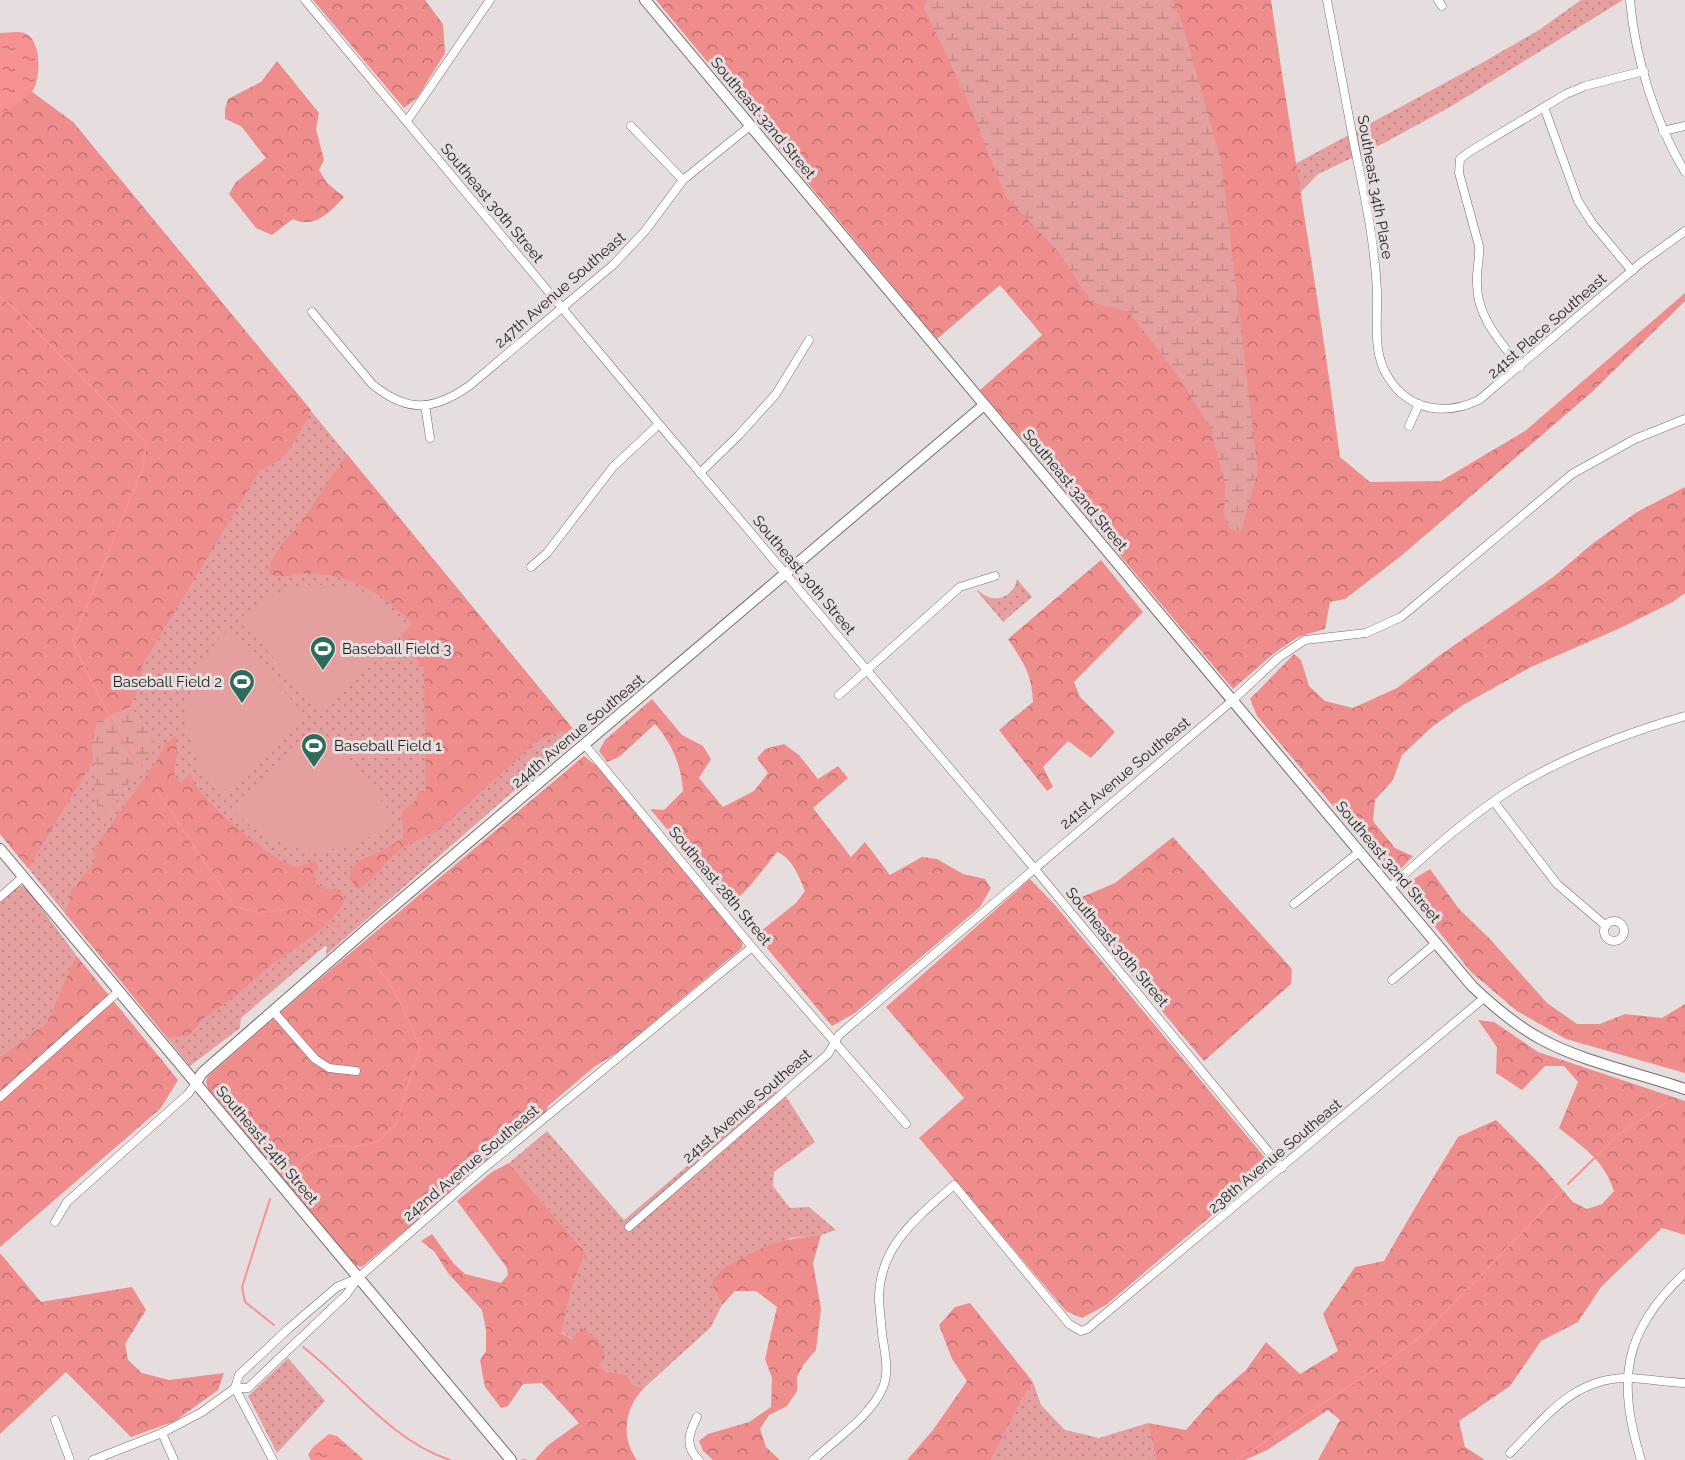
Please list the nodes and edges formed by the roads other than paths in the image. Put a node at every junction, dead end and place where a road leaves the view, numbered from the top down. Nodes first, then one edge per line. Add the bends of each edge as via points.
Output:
1 (305, 0) edge
2 (490, 0) edge
3 (645, 0) edge
4 (1327, 0) edge
5 (1630, 0) edge
6 (1644, 71) junction
7 (1544, 107) junction
8 (406, 121) junction
9 (631, 126) dead end
10 (750, 126) junction
11 (1685, 126) edge
12 (1663, 131) junction
13 (1685, 172) edge
14 (683, 180) junction
15 (1685, 231) edge
16 (1632, 271) junction
17 (561, 308) junction
18 (312, 312) dead end
19 (809, 340) dead end
20 (1520, 367) junction
21 (1417, 404) junction
22 (424, 405) junction
23 (984, 405) junction
24 (1685, 419) edge
25 (659, 424) junction
26 (1409, 426) dead end
27 (430, 438) dead end
28 (700, 472) junction
29 (531, 567) dead end
30 (785, 573) junction
31 (994, 576) dead end
32 (867, 671) junction
33 (839, 695) dead end
34 (1232, 700) junction
35 (1685, 716) edge
36 (585, 745) junction
37 (1494, 802) junction
38 (0, 849) edge
39 (1359, 852) junction
40 (1034, 868) junction
41 (23, 877) junction
42 (1389, 888) junction
43 (0, 897) edge
44 (1294, 904) dead end
45 (1606, 926) dead end
46 (1436, 944) junction
47 (752, 947) junction
48 (1392, 981) dead end
49 (119, 991) junction
50 (1484, 998) junction
51 (273, 1011) junction
52 (835, 1042) junction
53 (356, 1071) dead end
54 (196, 1083) junction
55 (1685, 1089) edge
56 (0, 1097) edge
57 (906, 1124) dead end
58 (1282, 1168) junction
59 (55, 1222) dead end
60 (629, 1227) dead end
61 (1685, 1273) edge
62 (357, 1278) junction
63 (1627, 1378) junction
64 (1685, 1383) edge
65 (234, 1388) junction
66 (697, 1416) dead end
67 (56, 1420) dead end
68 (162, 1433) junction
69 (1510, 1453) dead end
70 (70, 1460) edge
71 (93, 1460) edge
72 (174, 1460) edge
73 (273, 1460) edge
74 (512, 1460) edge
75 (699, 1460) edge
76 (813, 1460) edge
77 (1641, 1460) edge

1 - 8 street, Southeast 30th Street
2 - 8 street
3 - 10 street, Southeast 32nd Street
4 - 21 street, Southeast 34th Place via 1376,255 1378,350 1388,378
5 - 6 street
6 - 7 street via 1577,89
6 - 12 street
7 - 16 street via 1578,201
7 - 20 street via 1460,159 1459,172 1479,246 1477,288 1481,308
8 - 17 street, Southeast 30th Street
9 - 14 street
10 - 14 street, 247th Avenue Southeast
10 - 23 street, Southeast 32nd Street
11 - 12 street
12 - 13 street
14 - 17 street, 247th Avenue Southeast via 632,247
15 - 16 street, 241st Place Southeast
16 - 20 street, 241st Place Southeast
17 - 22 street, 247th Avenue Southeast via 469,386 443,402
17 - 25 street, Southeast 30th Street
18 - 22 street via 372,384 407,403
19 - 28 street via 776,394
20 - 21 street, 241st Place Southeast via 1468,405 1448,410
21 - 26 street
22 - 27 street
23 - 30 street, 244th Avenue Southeast
23 - 34 street, Southeast 32nd Street
24 - 34 street, 241st Avenue Southeast via 1635,439 1572,474 1401,617 1366,633 1305,640 1278,658
25 - 28 street, Southeast 30th Street
25 - 29 street via 613,467 547,553
28 - 30 street, Southeast 30th Street
30 - 32 street, Southeast 30th Street
30 - 36 street, 244th Avenue Southeast
31 - 32 street via 960,587
32 - 33 street
32 - 40 street, Southeast 30th Street
34 - 39 street, Southeast 32nd Street
34 - 40 street, 241st Avenue Southeast
35 - 37 street via 1647,727 1562,762
36 - 47 street, Southeast 28th Street
36 - 51 street, 244th Avenue Southeast
37 - 42 street via 1441,841
37 - 45 street via 1557,884
38 - 41 street, Southeast 24th Street
39 - 42 street, Southeast 32nd Street
39 - 44 street
40 - 52 street, 241st Avenue Southeast
40 - 58 street, Southeast 30th Street
41 - 43 street
41 - 49 street, Southeast 24th Street
42 - 46 street, Southeast 32nd Street
46 - 48 street
46 - 50 street, Southeast 32nd Street
47 - 52 street, Southeast 28th Street
47 - 62 street, 242nd Avenue Southeast
49 - 54 street, Southeast 24th Street
49 - 56 street
50 - 55 street, Southeast 32nd Street via 1543,1040
50 - 58 street, 238th Avenue Southeast
51 - 53 street via 315,1059 329,1068
51 - 54 street, 244th Avenue Southeast via 202,1073
52 - 57 street, Southeast 28th Street
52 - 60 street, 241st Avenue Southeast via 828,1054
54 - 59 street via 67,1202
54 - 62 street, Southeast 24th Street
58 - 76 street, 238th Avenue Southeast via 1081,1330 1069,1324 954,1185 899,1237 885,1267 879,1300 884,1386 868,1410
61 - 63 street via 1662,1296 1645,1322
62 - 65 street, 242nd Avenue Southeast via 337,1287 288,1329 239,1375
62 - 65 street, 242nd Avenue Southeast via 346,1295 248,1388
62 - 74 street, Southeast 24th Street
63 - 64 street
63 - 69 street via 1600,1381 1579,1389
63 - 77 street via 1629,1416
65 - 68 street, 242nd Avenue Southeast via 202,1412
65 - 73 street
66 - 75 street via 688,1443
67 - 70 street
68 - 71 street, 242nd Avenue Southeast
68 - 72 street

